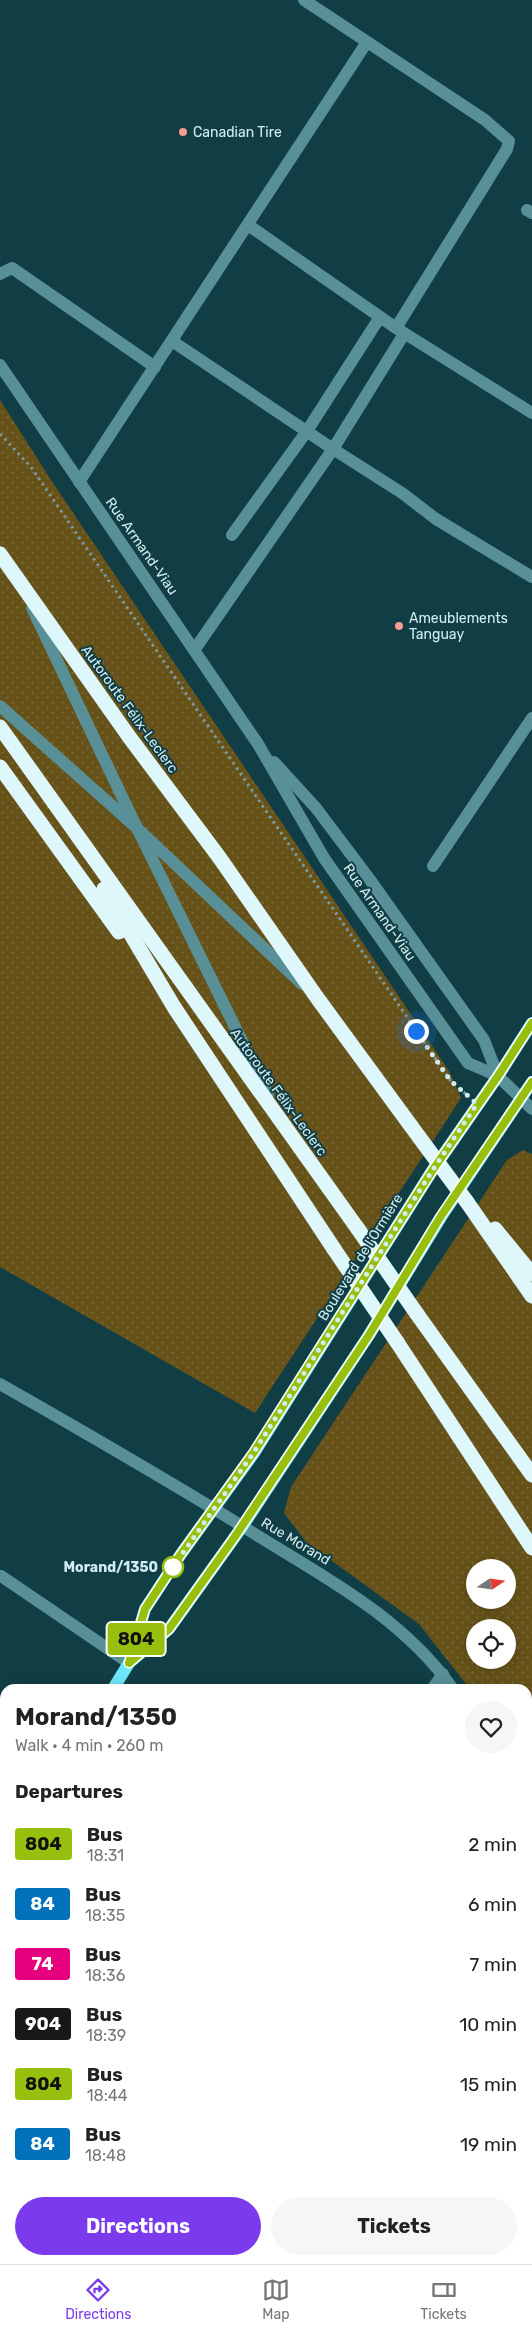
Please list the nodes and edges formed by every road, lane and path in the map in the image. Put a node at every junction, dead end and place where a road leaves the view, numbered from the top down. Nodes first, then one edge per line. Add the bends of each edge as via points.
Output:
1 (304, 0) edge
2 (367, 42) junction
3 (248, 225) junction
4 (0, 274) edge
5 (380, 317) junction
6 (400, 331) junction
7 (172, 341) junction
8 (0, 365) edge
9 (155, 367) junction
10 (532, 413) edge
11 (307, 431) junction
12 (0, 434) edge
13 (333, 449) junction
14 (79, 482) junction
15 (232, 535) dead end
16 (0, 554) edge
17 (532, 577) edge
18 (21, 584) junction
19 (195, 649) junction
20 (0, 706) edge
21 (532, 718) edge
22 (0, 727) edge
23 (258, 744) junction
24 (0, 767) edge
25 (49, 795) junction
26 (137, 828) junction
27 (433, 866) dead end
28 (318, 999) junction
29 (174, 1007) junction
30 (532, 1023) edge
31 (498, 1076) junction
32 (532, 1082) edge
33 (521, 1099) junction
34 (477, 1104) junction
35 (532, 1109) edge
36 (285, 1130) junction
37 (467, 1202) junction
38 (532, 1274) edge
39 (532, 1296) edge
40 (0, 1384) edge
41 (532, 1476) edge
42 (214, 1509) junction
43 (242, 1527) junction
44 (532, 1548) edge
45 (1, 1576) edge
46 (129, 1663) junction
47 (443, 1674) junction
48 (116, 1684) edge
49 (436, 1684) edge
50 (450, 1684) edge

1 - 2 street
2 - 3 street
2 - 6 street via 485,120 509,140 507,149
3 - 5 street
3 - 7 street
4 - 9 street via 12,268
5 - 6 street
5 - 11 street
6 - 10 street
6 - 13 street
7 - 9 street
7 - 11 street
8 - 14 street, Rue Armand-Viau
9 - 14 street
11 - 13 street
11 - 15 street
12 - 34 path via 31,466 450,1080
13 - 17 street via 436,519
13 - 19 street
14 - 19 street, Rue Armand-Viau
16 - 18 highway, Autoroute Félix-Leclerc
18 - 26 street
18 - 28 highway, Autoroute Félix-Leclerc
19 - 23 street, Rue Armand-Viau
20 - 26 street
21 - 27 street
22 - 25 highway, Autoroute Félix-Leclerc
23 - 31 street, Rue Armand-Viau via 316,808 368,877 484,1040
23 - 31 street, Rue Armand-Viau via 324,858 468,1063
24 - 29 highway
25 - 29 highway
25 - 36 highway, Autoroute Félix-Leclerc
26 - 28 street
26 - 36 street
28 - 37 highway, Autoroute Félix-Leclerc, bridge
29 - 44 highway, bridge
30 - 31 main road, Boulevard de l'Ormière
31 - 33 street, Rue Armand-Viau
31 - 34 main road, Boulevard de l'Ormière
32 - 33 main road
33 - 35 street, Rue Armand-Viau
33 - 43 main road via 441,1216 369,1335
34 - 42 main road, Boulevard de l'Ormière via 254,1452
36 - 41 highway, Autoroute Félix-Leclerc, bridge
37 - 38 highway via 498,1231
37 - 39 highway, Autoroute Félix-Leclerc
40 - 42 street, Rue Morand
42 - 43 street, Rue Morand
42 - 46 main road, Boulevard de l'Ormière via 145,1609
43 - 46 main road via 169,1629
43 - 47 street, Rue Morand via 362,1601 400,1629
45 - 46 street
46 - 48 main road
47 - 49 street
47 - 50 street, Rue Morand

